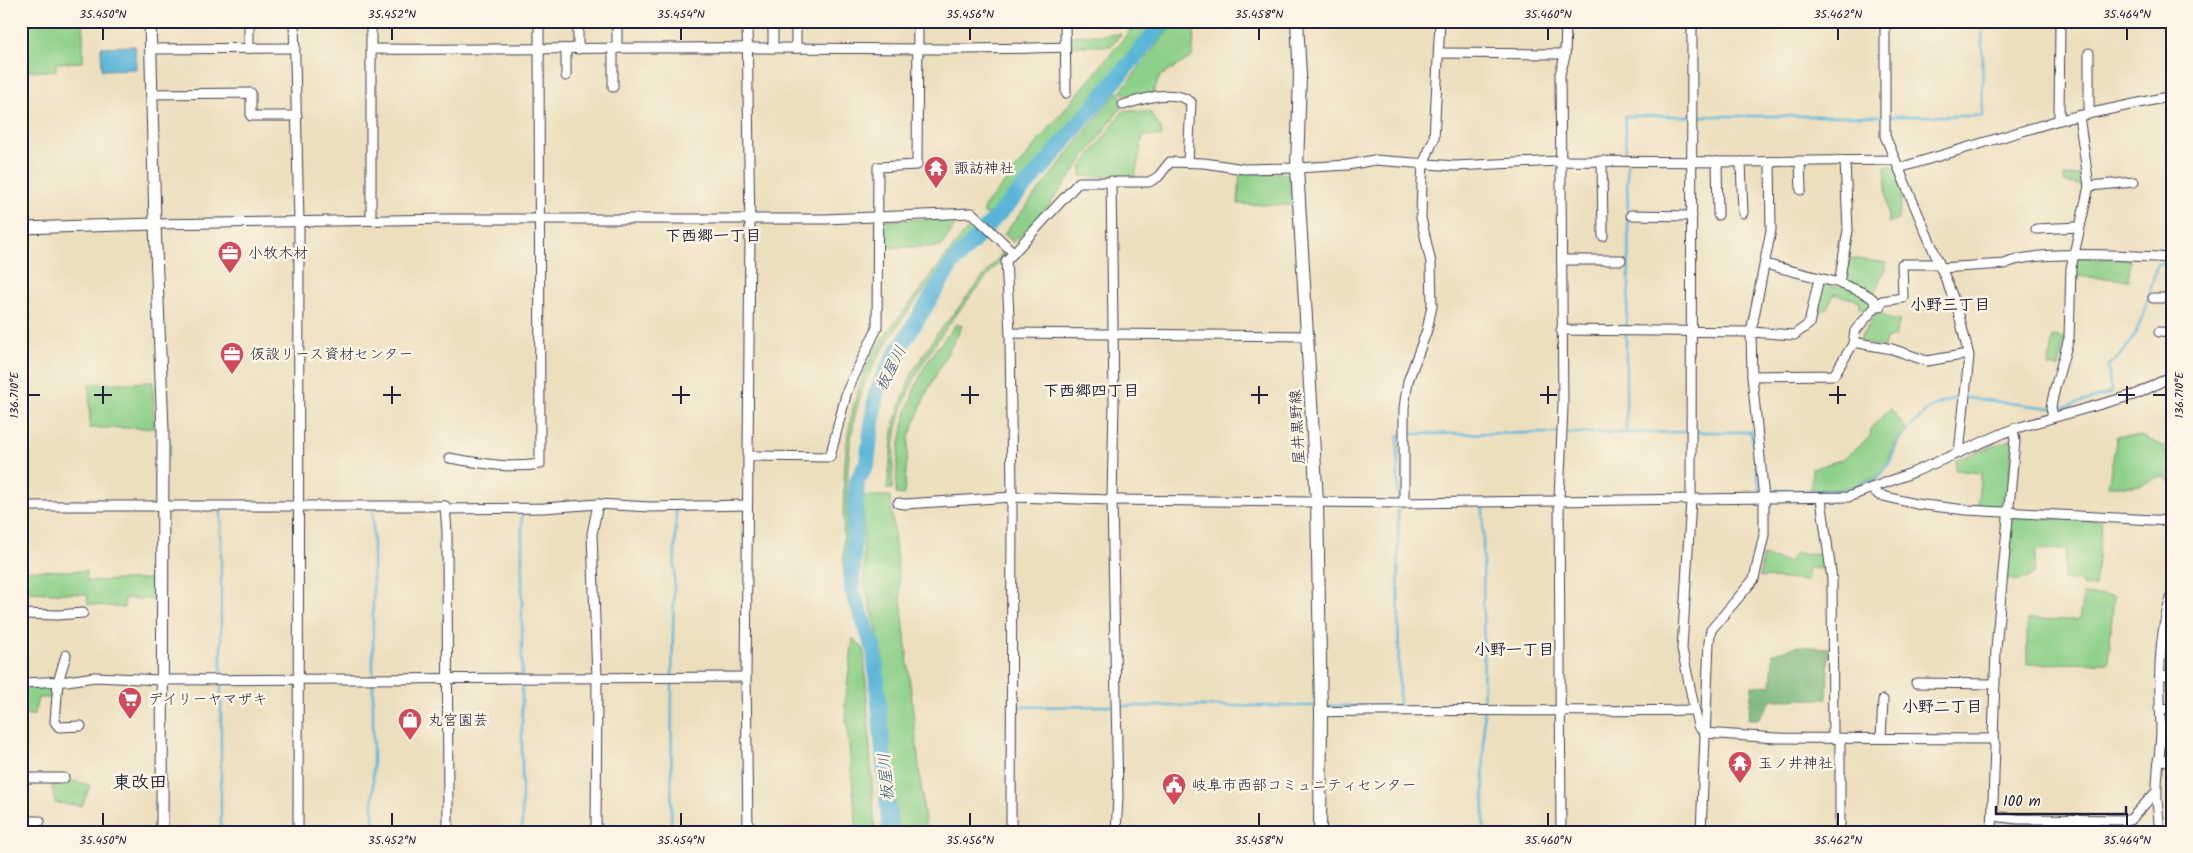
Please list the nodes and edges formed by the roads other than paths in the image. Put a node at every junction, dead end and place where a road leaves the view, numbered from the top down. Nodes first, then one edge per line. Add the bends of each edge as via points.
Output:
1 (150, 21) edge
2 (248, 21) edge
3 (294, 21) edge
4 (371, 21) edge
5 (538, 21) edge
6 (578, 21) edge
7 (617, 21) edge
8 (747, 21) edge
9 (773, 21) edge
10 (796, 21) edge
11 (918, 21) edge
12 (1066, 21) edge
13 (1297, 21) edge
14 (1440, 21) edge
15 (1566, 21) edge
16 (1692, 21) edge
17 (1885, 21) edge
18 (2060, 21) edge
19 (1065, 47) junction
20 (249, 48) junction
21 (295, 48) junction
22 (615, 48) junction
23 (747, 48) junction
24 (773, 48) junction
25 (796, 48) junction
26 (919, 48) junction
27 (150, 49) junction
28 (371, 49) junction
29 (566, 49) junction
30 (578, 49) junction
31 (539, 50) junction
32 (1439, 53) junction
33 (2089, 53) dead end
34 (1565, 54) junction
35 (566, 76) dead end
36 (613, 87) dead end
37 (1066, 93) dead end
38 (151, 94) junction
39 (2172, 96) edge
40 (1123, 105) dead end
41 (2089, 114) junction
42 (297, 116) junction
43 (2079, 116) junction
44 (2059, 120) junction
45 (1560, 161) junction
46 (1602, 161) junction
47 (1800, 161) junction
48 (1845, 161) junction
49 (1188, 162) junction
50 (1692, 162) junction
51 (1718, 162) junction
52 (1741, 162) junction
53 (1770, 162) junction
54 (1423, 164) junction
55 (1897, 164) junction
56 (1297, 168) junction
57 (1112, 181) junction
58 (2134, 182) dead end
59 (2089, 186) junction
60 (1801, 190) dead end
61 (1743, 213) dead end
62 (1631, 215) dead end
63 (1718, 215) dead end
64 (1692, 216) junction
65 (877, 217) junction
66 (2172, 218) edge
67 (371, 220) junction
68 (538, 220) junction
69 (749, 220) junction
70 (299, 222) junction
71 (155, 224) junction
72 (2079, 227) junction
73 (21, 228) edge
74 (2036, 229) dead end
75 (1603, 236) dead end
76 (1012, 250) junction
77 (2073, 255) junction
78 (2171, 258) edge
79 (1562, 260) junction
80 (1621, 260) dead end
81 (1765, 264) junction
82 (1939, 266) junction
83 (1819, 278) junction
84 (1839, 283) junction
85 (2153, 298) dead end
86 (2172, 298) edge
87 (1877, 305) junction
88 (1561, 330) junction
89 (1692, 332) junction
90 (1751, 332) junction
91 (2159, 332) dead end
92 (1010, 333) junction
93 (1114, 333) junction
94 (2172, 333) edge
95 (1309, 336) junction
96 (1853, 342) junction
97 (1968, 354) junction
98 (1752, 376) junction
99 (2172, 376) edge
100 (2053, 418) junction
101 (2013, 429) junction
102 (1959, 453) junction
103 (748, 456) junction
104 (449, 458) dead end
105 (1871, 488) junction
106 (1012, 497) junction
107 (1764, 498) junction
108 (1821, 499) junction
109 (1112, 500) junction
110 (1559, 500) junction
111 (1691, 500) junction
112 (1317, 502) junction
113 (898, 503) dead end
114 (1404, 503) junction
115 (598, 504) junction
116 (747, 505) junction
117 (21, 506) edge
118 (163, 506) junction
119 (297, 506) junction
120 (445, 506) junction
121 (2008, 512) junction
122 (2172, 521) edge
123 (2172, 595) edge
124 (83, 613) dead end
125 (21, 614) edge
126 (2162, 635) junction
127 (2172, 635) edge
128 (66, 655) dead end
129 (2172, 675) edge
130 (2160, 676) junction
131 (746, 677) junction
132 (298, 678) junction
133 (597, 678) junction
134 (162, 680) junction
135 (448, 680) junction
136 (58, 682) junction
137 (21, 683) edge
138 (1916, 683) dead end
139 (1995, 684) junction
140 (1883, 700) dead end
141 (2159, 708) junction
142 (2172, 709) edge
143 (1693, 710) junction
144 (1321, 712) junction
145 (1562, 712) junction
146 (81, 726) dead end
147 (1705, 733) junction
148 (1836, 738) junction
149 (1881, 738) junction
150 (1993, 738) junction
151 (2158, 760) junction
152 (2172, 761) edge
153 (21, 778) edge
154 (64, 778) dead end
155 (2156, 792) junction
156 (1993, 816) junction
157 (21, 821) edge
158 (40, 821) dead end
159 (162, 832) edge
160 (298, 832) edge
161 (448, 832) edge
162 (596, 832) edge
163 (748, 832) edge
164 (1010, 832) edge
165 (1116, 832) edge
166 (1320, 832) edge
167 (1561, 832) edge
168 (1701, 832) edge
169 (1840, 832) edge
170 (1992, 832) edge
171 (2159, 832) edge

1 - 27 street
2 - 20 street
3 - 21 street
4 - 28 street
5 - 31 street
6 - 30 street
7 - 22 street
8 - 23 street
9 - 24 street
10 - 25 street
11 - 26 street
12 - 19 street
13 - 56 main road, 屋井黒野線 via 1300,76
14 - 32 street
15 - 34 street
16 - 50 street
17 - 55 street via 1885,136
18 - 44 street
19 - 26 street via 994,50
19 - 37 street
20 - 21 street
20 - 27 street
21 - 42 street
22 - 23 street
22 - 30 street
22 - 36 street
23 - 24 street
23 - 69 street
24 - 25 street
25 - 26 street
26 - 65 street via 918,166 878,167
27 - 38 street
28 - 31 street
28 - 67 street
29 - 30 street
29 - 31 street
29 - 35 street
31 - 68 street
32 - 34 street
32 - 54 street via 1434,139
33 - 41 street
34 - 45 street via 1560,74
38 - 42 street via 251,93 251,116
38 - 71 street
39 - 41 street
40 - 49 street via 1156,96 1179,96 1191,102
41 - 43 street
42 - 70 street
43 - 44 street
43 - 59 street
44 - 55 street
45 - 46 street
45 - 54 street via 1455,166
45 - 79 street
46 - 50 street
46 - 75 street
47 - 48 street
47 - 53 street
47 - 60 street
48 - 55 street
48 - 84 street via 1848,230
49 - 56 street via 1244,168
49 - 57 street via 1170,162 1158,177 1149,182
50 - 51 street
50 - 64 street
51 - 52 street
51 - 63 street
52 - 53 street
52 - 61 street
53 - 81 street via 1771,230
54 - 56 street via 1374,160
54 - 114 street via 1421,218 1431,263 1432,306 1427,330 1408,381 1404,408
55 - 82 street
56 - 95 main road, 屋井黒野線
57 - 76 street via 1079,182
57 - 93 street
58 - 59 street
59 - 72 street
62 - 64 street
64 - 89 street
65 - 69 street
65 - 76 street via 972,213
65 - 103 street via 876,328 847,392 830,457
66 - 78 street
67 - 68 street
67 - 70 street
68 - 69 street
68 - 104 street via 540,464 487,464
69 - 103 street
70 - 71 street
70 - 119 street
71 - 73 street
71 - 118 street
72 - 74 street
72 - 77 street
76 - 92 street via 1006,261
77 - 78 street
77 - 82 street via 2013,259 2005,264
77 - 100 street via 2069,338 2051,407
79 - 80 street
79 - 88 street
81 - 83 street
81 - 90 street
82 - 87 street via 1902,264 1903,298 1882,301 1880,306
82 - 97 street via 1958,311
83 - 84 street
83 - 90 street via 1809,324 1804,329 1794,335
84 - 87 street via 1868,295
85 - 86 street
87 - 96 street via 1855,331
88 - 89 street
88 - 110 street via 1563,406
89 - 90 street
89 - 111 street
90 - 98 street
91 - 94 street
92 - 93 street
92 - 106 street
93 - 95 street
93 - 109 street
95 - 112 main road, 屋井黒野線
96 - 97 street via 1892,349 1927,361
96 - 98 street via 1834,375
97 - 102 street
98 - 107 street
99 - 100 street via 2137,394
100 - 101 street
101 - 102 street
101 - 121 street via 2015,441
102 - 105 street
103 - 116 street
105 - 108 street via 1848,497
105 - 121 street via 1879,495 1916,504
106 - 109 street
106 - 113 street
106 - 164 street
107 - 108 street
107 - 111 street
107 - 147 street via 1764,535 1754,579 1711,630
108 - 148 street via 1832,579
109 - 112 street
109 - 165 street
110 - 111 street
110 - 114 street
110 - 145 street
111 - 143 street via 1682,649
112 - 114 street
112 - 144 main road, 屋井黒野線
115 - 116 street via 650,507
115 - 120 street via 475,509 447,509
115 - 133 street via 592,534
116 - 131 street
117 - 118 street
118 - 119 street
118 - 134 street
119 - 120 street
119 - 132 street
120 - 135 street
121 - 122 street
121 - 139 street
123 - 126 street
124 - 125 street via 58,616
126 - 127 street
126 - 130 street
128 - 136 street
129 - 130 street
130 - 141 street
131 - 133 street
131 - 163 street
132 - 134 street
132 - 135 street
132 - 160 street
133 - 135 street
133 - 162 street
134 - 136 street via 95,677
134 - 159 street
135 - 161 street
136 - 137 street
136 - 146 street via 56,725
138 - 139 street
139 - 150 street
140 - 149 street
141 - 142 street
141 - 151 street
143 - 145 street
143 - 147 street via 1698,726
144 - 145 street
144 - 166 main road, 屋井黒野線
145 - 167 street
147 - 148 street
147 - 168 street
148 - 149 street
148 - 169 street
149 - 150 street
150 - 156 street
151 - 152 street
151 - 155 street
153 - 154 street
155 - 156 street via 2130,820
155 - 171 street
156 - 170 street
157 - 158 street

